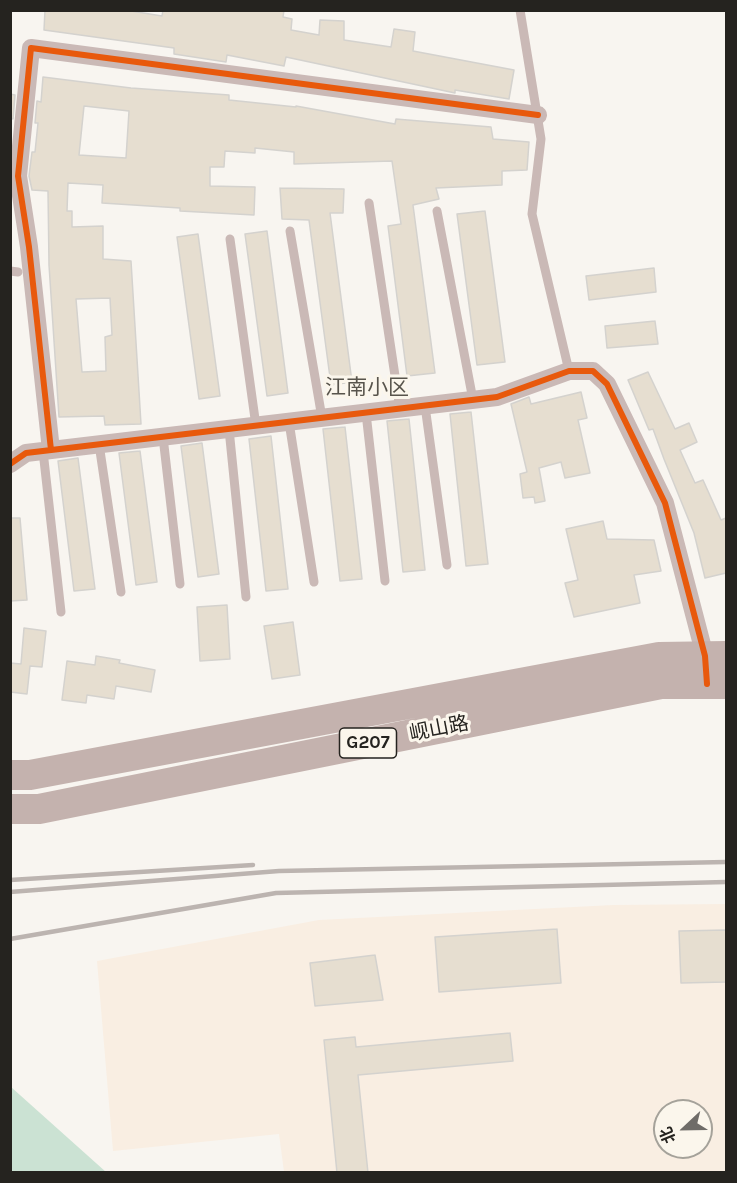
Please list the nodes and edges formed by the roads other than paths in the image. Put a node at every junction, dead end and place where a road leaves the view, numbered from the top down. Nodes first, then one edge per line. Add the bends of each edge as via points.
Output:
1 (520, 10) edge
2 (538, 115) junction
3 (369, 203) dead end
4 (437, 211) dead end
5 (290, 231) dead end
6 (230, 239) dead end
7 (569, 370) junction
8 (473, 400) junction
9 (424, 406) junction
10 (400, 409) junction
11 (366, 413) junction
12 (322, 418) junction
13 (289, 422) junction
14 (256, 426) junction
15 (229, 429) junction
16 (163, 437) junction
17 (99, 444) junction
18 (47, 451) junction
19 (10, 464) edge
20 (447, 565) dead end
21 (385, 581) dead end
22 (314, 582) dead end
23 (180, 584) dead end
24 (121, 592) dead end
25 (246, 597) dead end
26 (61, 612) dead end
27 (716, 670) edge
28 (10, 776) edge
29 (10, 810) edge

1 - 2 lane
2 - 7 lane via 542,139 532,214
2 - 18 street via 31,48 18,176
3 - 10 lane
4 - 8 lane
5 - 12 lane
6 - 14 lane
7 - 8 street via 497,397
7 - 27 street via 593,370 607,384 665,503
8 - 9 street
9 - 10 street
9 - 20 lane
10 - 11 street
11 - 12 street
11 - 21 lane
12 - 13 street
13 - 14 street
13 - 22 lane
14 - 15 street
15 - 16 street
15 - 25 lane
16 - 17 street
16 - 23 lane
17 - 18 street
17 - 24 lane
18 - 19 street via 26,453
18 - 26 lane
27 - 28 highway, 岘山路 / G207 via 659,657
27 - 29 highway, 岘山路 / G207 via 39,809

